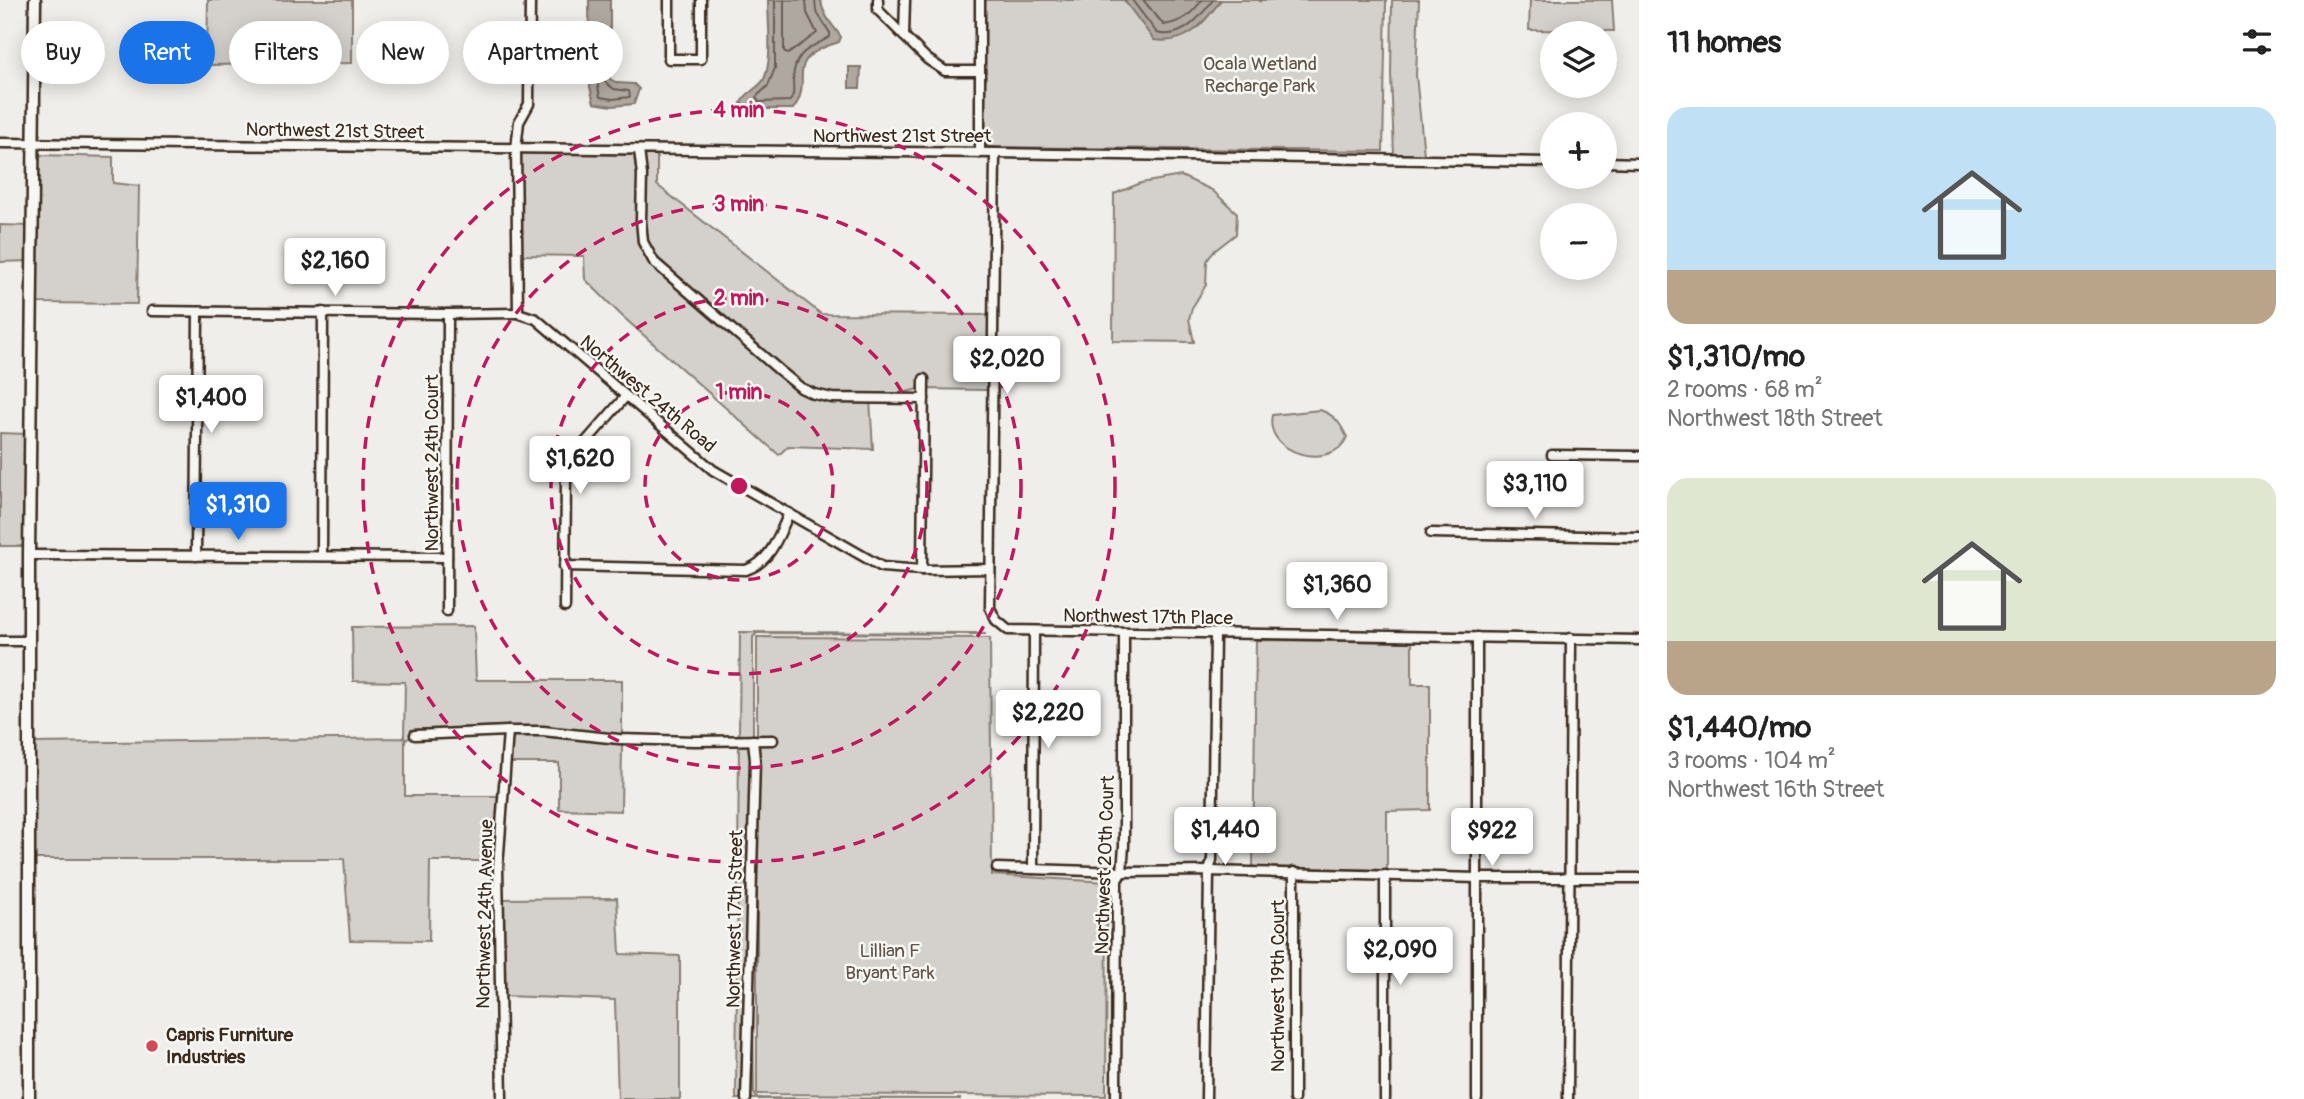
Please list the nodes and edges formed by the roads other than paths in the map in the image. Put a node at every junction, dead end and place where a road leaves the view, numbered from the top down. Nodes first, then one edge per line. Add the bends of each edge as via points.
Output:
1 (35, 0) edge
2 (530, 0) edge
3 (669, 0) edge
4 (701, 0) edge
5 (878, 0) edge
6 (905, 0) edge
7 (980, 0) edge
8 (904, 36) junction
9 (980, 71) junction
10 (0, 143) edge
11 (33, 143) junction
12 (516, 149) junction
13 (639, 150) junction
14 (980, 153) junction
15 (995, 153) junction
16 (1540, 162) edge
17 (1617, 162) edge
18 (1639, 163) edge
19 (152, 312) dead end
20 (198, 313) junction
21 (323, 313) junction
22 (518, 313) junction
23 (448, 314) junction
24 (924, 379) dead end
25 (626, 396) junction
26 (924, 399) junction
27 (1552, 456) dead end
28 (1639, 456) edge
29 (789, 513) junction
30 (1431, 533) dead end
31 (1639, 537) edge
32 (29, 555) junction
33 (196, 556) junction
34 (322, 556) junction
35 (447, 557) junction
36 (564, 566) junction
37 (990, 569) junction
38 (922, 570) junction
39 (565, 607) dead end
40 (447, 611) dead end
41 (1034, 631) junction
42 (1124, 632) junction
43 (1215, 634) junction
44 (1477, 637) junction
45 (1571, 638) junction
46 (1639, 640) edge
47 (0, 641) edge
48 (30, 641) junction
49 (508, 730) junction
50 (415, 735) dead end
51 (753, 740) junction
52 (773, 740) dead end
53 (997, 868) dead end
54 (1033, 869) junction
55 (1209, 871) junction
56 (1122, 872) junction
57 (1294, 872) junction
58 (1385, 875) junction
59 (1478, 877) junction
60 (1569, 877) junction
61 (1639, 878) edge
62 (29, 1099) edge
63 (502, 1099) edge
64 (746, 1099) edge
65 (1116, 1099) edge
66 (1206, 1099) edge
67 (1294, 1099) edge
68 (1385, 1099) edge
69 (1477, 1099) edge
70 (1568, 1099) edge

1 - 11 street
2 - 12 street via 528,104 519,122
3 - 4 street via 669,59 701,59
5 - 8 street via 878,10
6 - 8 street
7 - 9 street
8 - 9 street via 945,71
9 - 14 street
10 - 11 street, Northwest 21st Street
11 - 12 street, Northwest 21st Street
11 - 32 street
12 - 13 street, Northwest 21st Street
12 - 22 street
13 - 14 street, Northwest 21st Street
13 - 26 street via 643,242 654,262 802,388 832,398
14 - 15 street, Northwest 21st Street
15 - 16 street, Northwest 21st Street
15 - 37 street, Northwest 17th Place
17 - 18 street
19 - 20 street
20 - 21 street
20 - 33 street
21 - 23 street
21 - 34 street
22 - 23 street
22 - 25 street, Northwest 24th Road via 536,319
23 - 35 street, Northwest 24th Court
24 - 26 street
25 - 29 street, Northwest 24th Road via 713,470
25 - 36 street via 569,461
26 - 38 street
27 - 28 street
29 - 36 street via 759,566
29 - 38 street, Northwest 24th Road via 882,567
30 - 31 street
32 - 33 street
32 - 48 street
33 - 34 street
34 - 35 street
35 - 40 street, Northwest 24th Court
36 - 39 street
37 - 38 street, Northwest 24th Road
37 - 41 street, Northwest 17th Place via 990,608 996,621 1008,630
41 - 42 street, Northwest 17th Place
41 - 54 street
42 - 43 street, Northwest 17th Place
42 - 56 street, Northwest 20th Court
43 - 44 street, Northwest 17th Place
43 - 55 street
44 - 45 street, Northwest 17th Place
44 - 59 street
45 - 46 street, Northwest 17th Place
45 - 60 street
47 - 48 street
48 - 62 street
49 - 50 street
49 - 51 street via 619,739
49 - 63 street, Northwest 24th Avenue via 498,867
51 - 52 street
51 - 64 street, Northwest 17th Street
53 - 54 street
54 - 56 street
55 - 56 street
55 - 57 street
55 - 66 street
56 - 65 street, Northwest 20th Court via 1117,880
57 - 58 street
57 - 67 street, Northwest 19th Court
58 - 59 street
58 - 68 street
59 - 60 street
59 - 69 street
60 - 61 street
60 - 70 street

